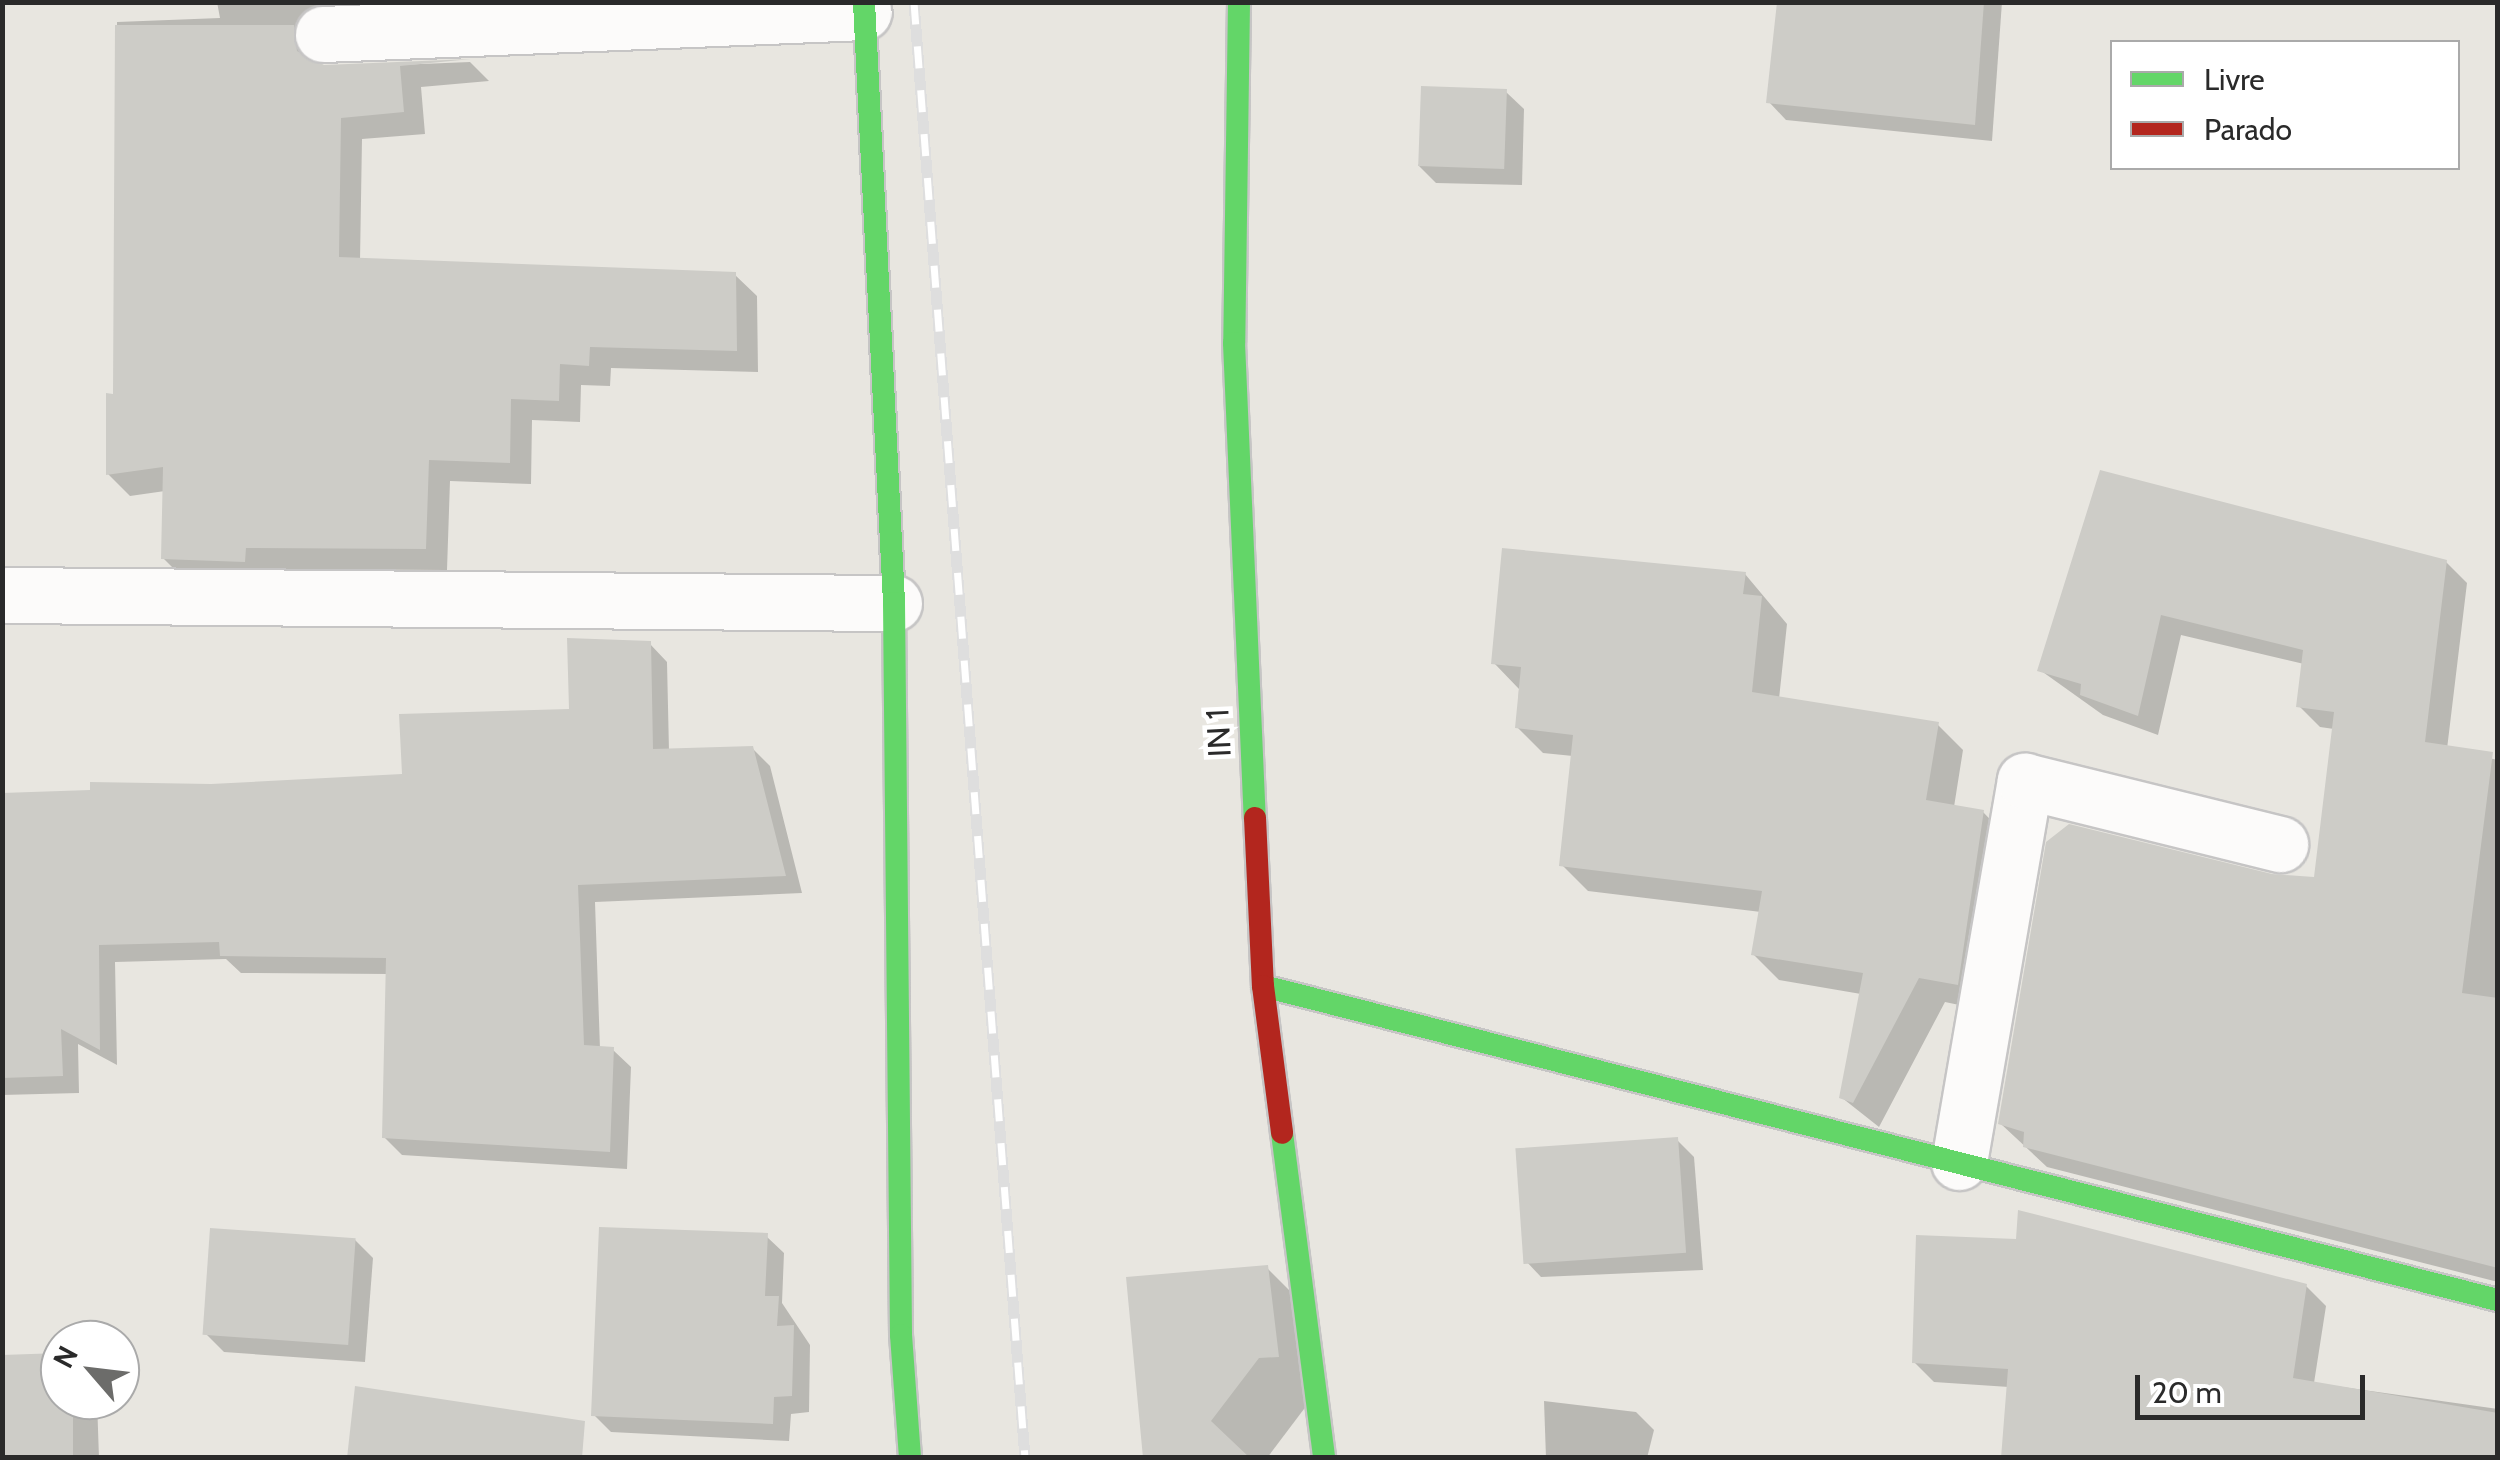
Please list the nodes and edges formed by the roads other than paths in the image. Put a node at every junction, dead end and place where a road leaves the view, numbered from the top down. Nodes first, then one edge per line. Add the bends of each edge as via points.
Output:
1 (1239, 2) edge
2 (864, 7) edge
3 (323, 34) dead end
4 (6, 595) dead end
5 (894, 603) junction
6 (2280, 844) dead end
7 (1263, 986) junction
8 (1959, 1162) junction
9 (2498, 1300) edge
10 (910, 1458) edge
11 (1324, 1458) edge

1 - 7 street, IN 1 via 1234,343
2 - 3 street
2 - 5 street
4 - 5 street
5 - 10 street via 901,1335
6 - 8 street via 2026,780
7 - 8 street
7 - 11 street, IN 1
8 - 9 street

